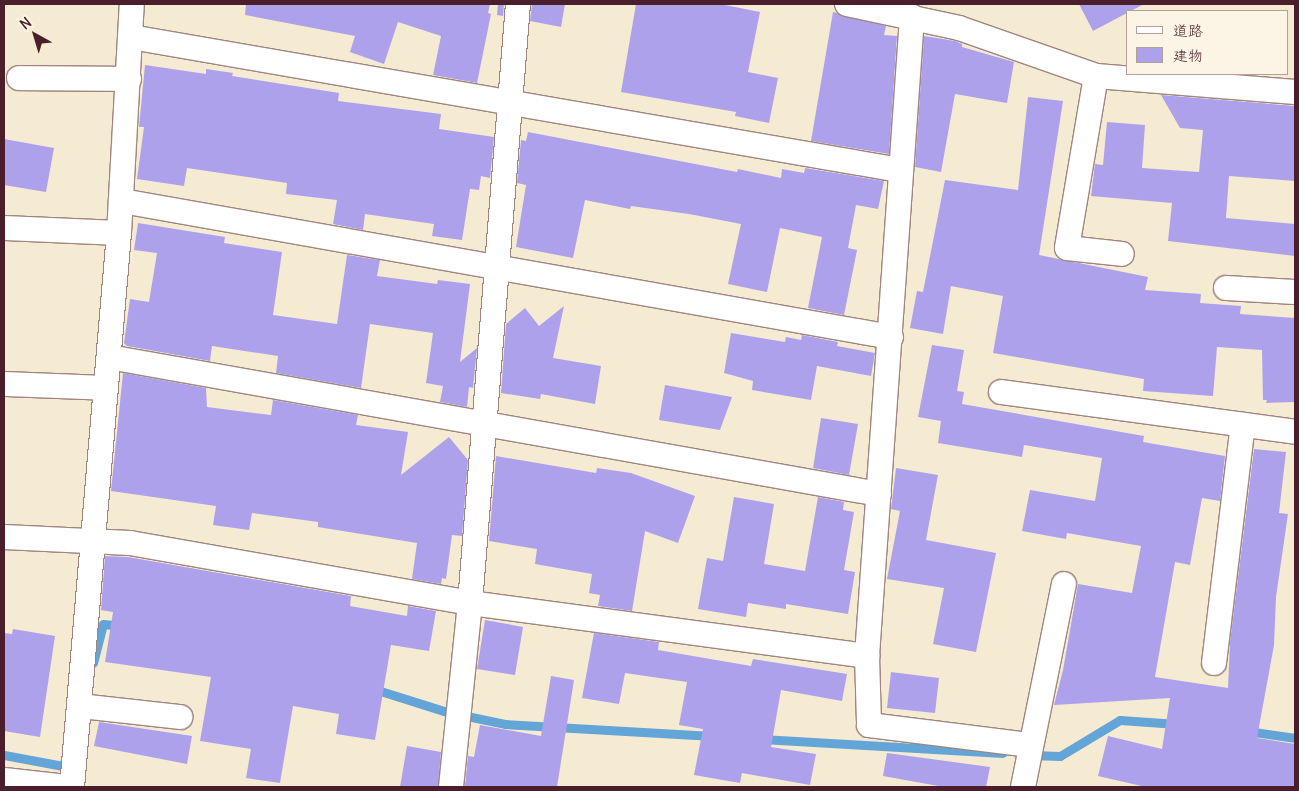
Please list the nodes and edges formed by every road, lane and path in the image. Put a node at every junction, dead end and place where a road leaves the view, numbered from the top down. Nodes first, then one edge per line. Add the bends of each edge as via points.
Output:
1 (132, 4) edge
2 (518, 4) edge
3 (847, 4) edge
4 (912, 16) junction
5 (131, 37) junction
6 (1096, 76) junction
7 (19, 78) dead end
8 (129, 79) junction
9 (1295, 92) edge
10 (508, 104) junction
11 (899, 170) junction
12 (122, 201) junction
13 (4, 228) edge
14 (119, 233) junction
15 (1122, 254) dead end
16 (497, 269) junction
17 (1226, 288) dead end
18 (1295, 292) edge
19 (891, 337) junction
20 (109, 357) junction
21 (4, 384) edge
22 (106, 388) junction
23 (1001, 392) dead end
24 (1243, 425) junction
25 (482, 426) junction
26 (1295, 432) edge
27 (879, 494) junction
28 (4, 538) edge
29 (95, 542) junction
30 (1064, 584) dead end
31 (470, 603) junction
32 (867, 656) junction
33 (1214, 663) dead end
34 (80, 706) junction
35 (180, 717) dead end
36 (1030, 745) junction
37 (4, 780) edge
38 (66, 787) edge
39 (72, 787) edge
40 (451, 787) edge
41 (1023, 787) edge

1 - 5 street
2 - 10 street
3 - 4 street
4 - 6 street via 959,28
4 - 11 street
5 - 8 street
5 - 10 street
6 - 9 street
6 - 15 street via 1068,248
7 - 8 street
8 - 12 street
10 - 11 street
10 - 16 street
11 - 19 street
12 - 14 street
12 - 16 street
13 - 14 street
14 - 20 street
16 - 19 street
16 - 25 street
17 - 18 street
19 - 27 street
20 - 22 street
20 - 25 street
21 - 22 street
22 - 29 street
23 - 24 street
24 - 26 street
24 - 33 street
25 - 27 street
25 - 31 street
27 - 32 street
28 - 29 street
29 - 31 street via 130,543 222,557
29 - 34 street
30 - 36 street
31 - 32 street
31 - 40 street
32 - 36 street via 869,725
34 - 35 street
34 - 39 street
36 - 41 street
37 - 38 street

